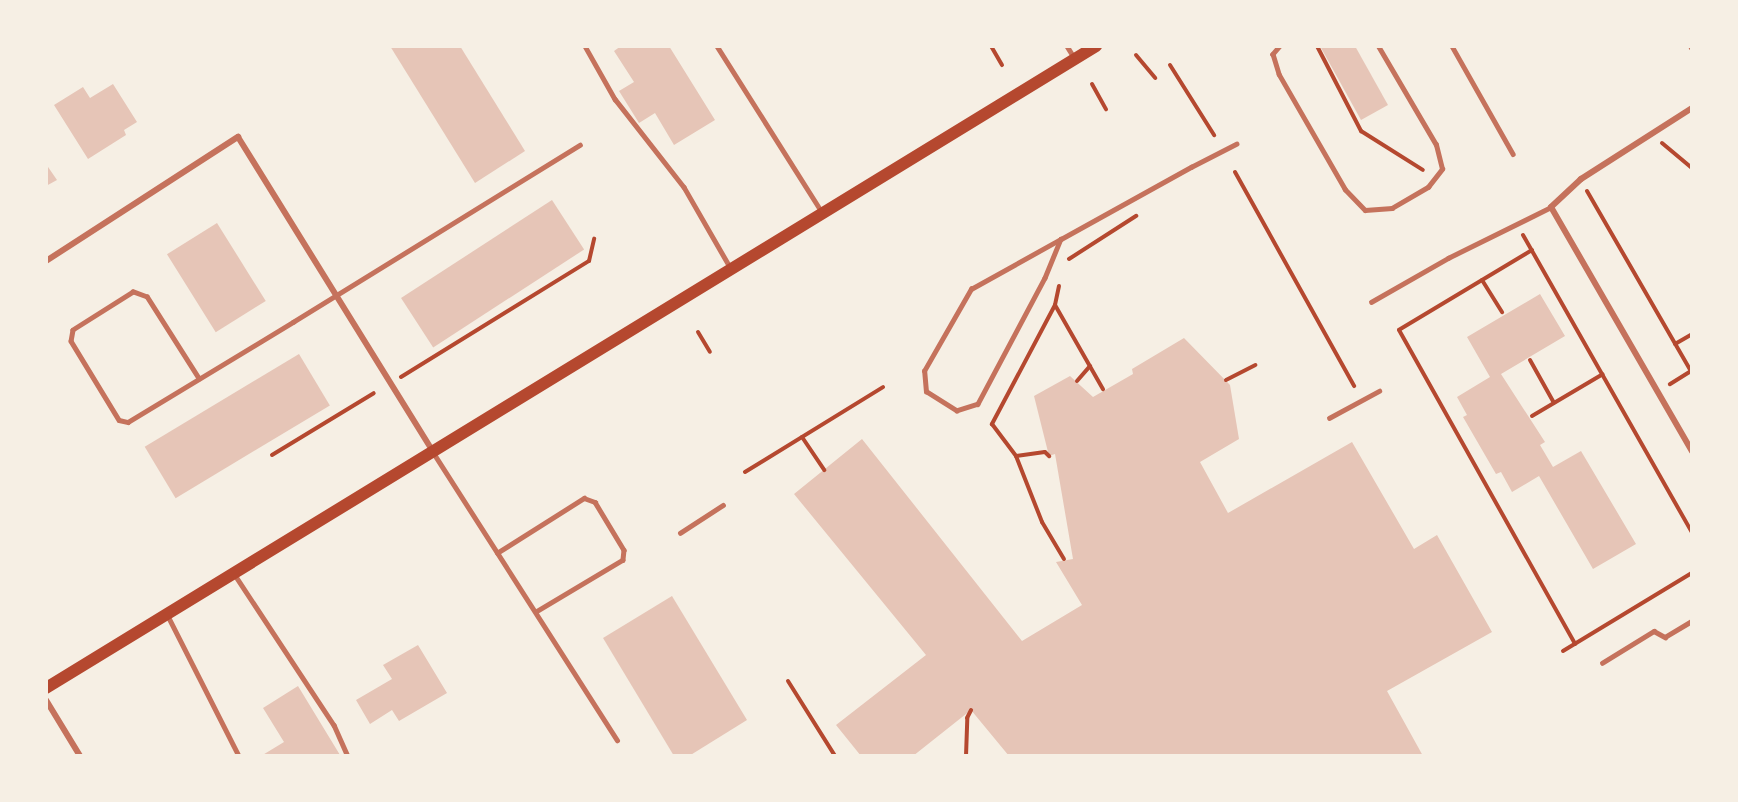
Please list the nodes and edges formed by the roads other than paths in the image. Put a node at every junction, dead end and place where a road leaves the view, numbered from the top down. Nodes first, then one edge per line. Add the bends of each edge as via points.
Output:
1 (585, 46) edge
2 (717, 46) edge
3 (1067, 46) edge
4 (1096, 46) edge
5 (1280, 46) edge
6 (1378, 46) edge
7 (1452, 46) edge
8 (1075, 59) junction
9 (1692, 108) edge
10 (1236, 144) dead end
11 (580, 145) dead end
12 (1513, 154) dead end
13 (1551, 207) junction
14 (824, 215) junction
15 (1061, 239) junction
16 (46, 261) edge
17 (732, 270) junction
18 (336, 295) junction
19 (1371, 302) dead end
20 (199, 378) junction
21 (1379, 391) dead end
22 (1329, 418) dead end
23 (1692, 451) edge
24 (433, 452) junction
25 (723, 505) dead end
26 (680, 533) dead end
27 (497, 553) junction
28 (234, 574) junction
29 (536, 612) junction
30 (167, 614) junction
31 (1692, 621) edge
32 (1602, 663) dead end
33 (46, 688) edge
34 (46, 700) edge
35 (617, 740) dead end
36 (80, 756) edge
37 (239, 756) edge
38 (348, 756) edge

1 - 17 lane via 615,99 684,187
2 - 14 lane
3 - 8 lane
4 - 8 main road
5 - 6 lane via 1273,54 1279,74 1345,189 1365,210 1392,208 1428,187 1442,169 1436,145
7 - 12 lane
8 - 14 main road
9 - 13 street via 1581,179
10 - 15 lane
11 - 18 lane
13 - 19 lane
13 - 23 street
14 - 17 main road
15 - 15 lane via 971,289 924,371 926,392 957,411 978,404 1045,278
16 - 18 street via 238,137
17 - 24 main road
18 - 20 lane
18 - 24 street
20 - 20 lane via 128,422 119,420 71,341 73,330 133,292 147,297
21 - 22 lane
24 - 27 lane
24 - 28 main road
25 - 26 lane
27 - 29 lane
27 - 29 lane via 584,498 595,502 624,550 622,560
28 - 30 main road
28 - 38 lane via 334,725
29 - 35 lane
30 - 33 main road
30 - 37 lane
31 - 32 lane via 1665,637 1654,632
34 - 36 street

